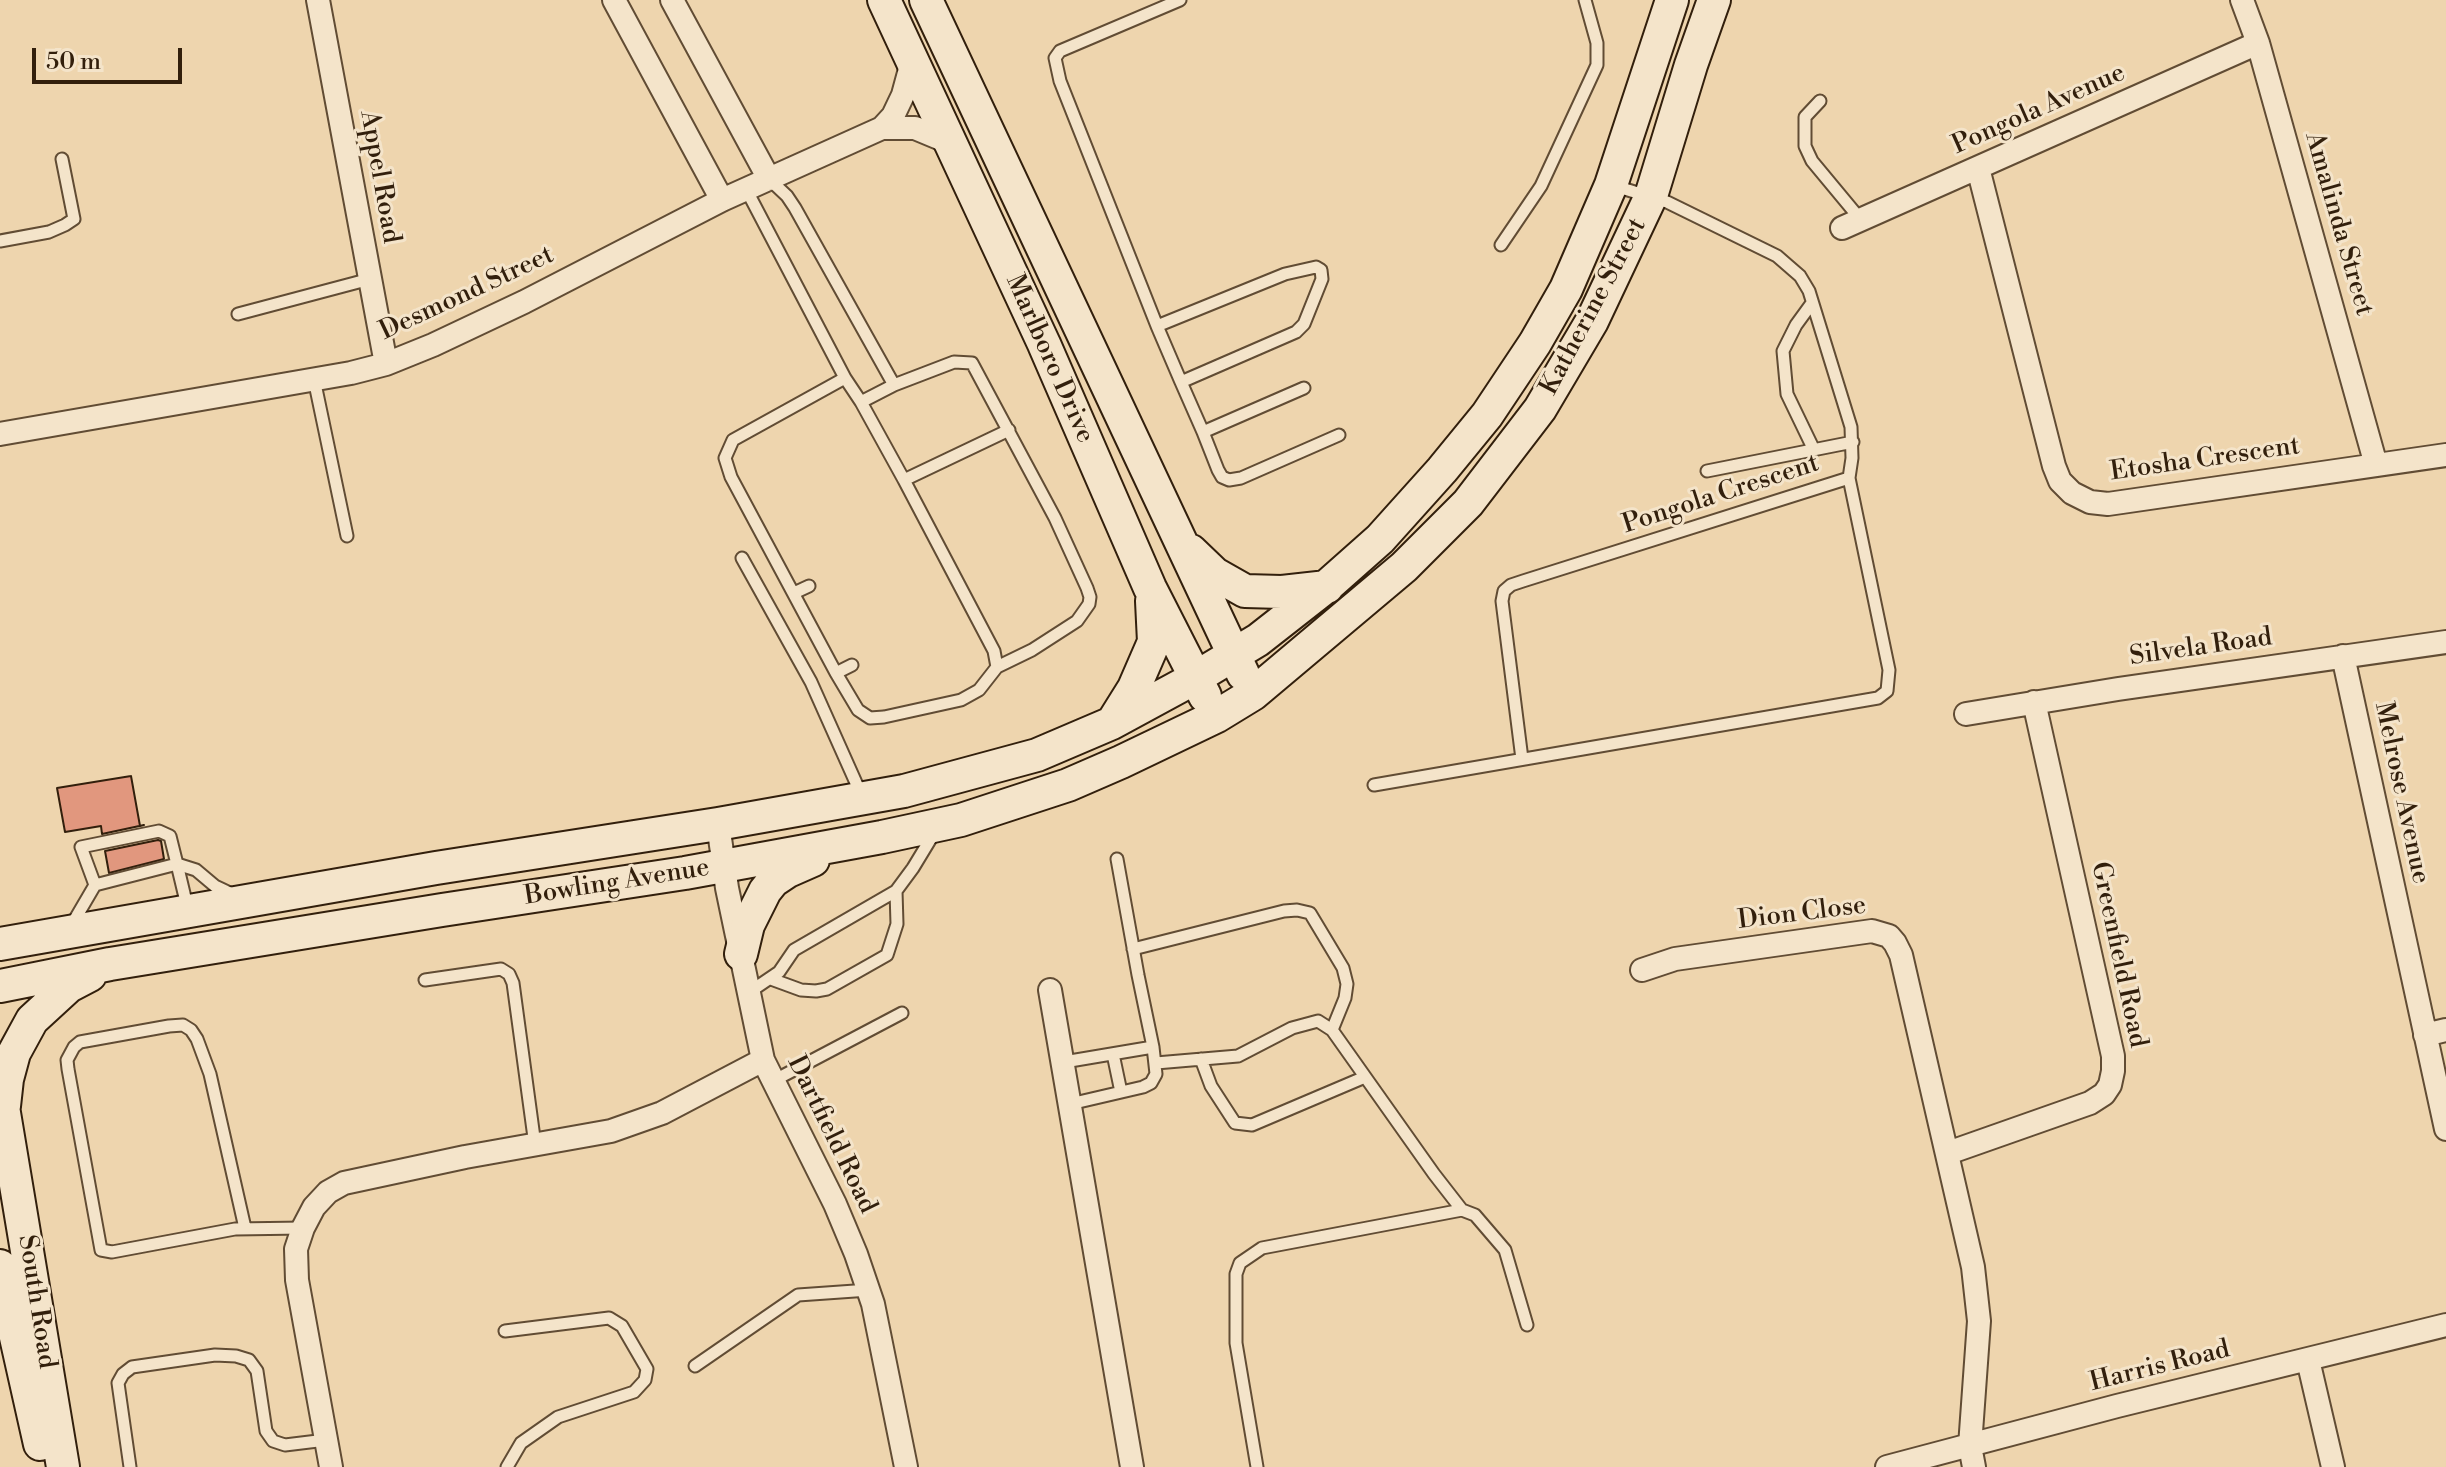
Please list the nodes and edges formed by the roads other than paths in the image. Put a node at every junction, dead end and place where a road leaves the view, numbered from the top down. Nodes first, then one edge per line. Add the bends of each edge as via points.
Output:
1 (318, 0) edge
2 (614, 0) edge
3 (672, 0) edge
4 (884, 0) edge
5 (926, 0) edge
6 (1180, 0) edge
7 (1585, 0) edge
8 (1672, 0) edge
9 (1714, 0) edge
10 (2242, 0) edge
11 (2258, 43) junction
12 (912, 62) junction
13 (1820, 101) dead end
14 (882, 128) junction
15 (951, 143) junction
16 (62, 159) dead end
17 (1978, 168) junction
18 (769, 179) junction
19 (1611, 185) junction
20 (746, 189) junction
21 (1651, 196) junction
22 (722, 200) junction
23 (1851, 224) joint
24 (0, 241) edge
25 (1501, 245) dead end
26 (370, 279) junction
27 (1812, 303) junction
28 (238, 314) dead end
29 (1157, 326) junction
30 (386, 364) junction
31 (845, 378) junction
32 (314, 379) junction
33 (1181, 382) junction
34 (894, 385) junction
35 (1304, 388) dead end
36 (861, 402) junction
37 (1009, 430) junction
38 (1203, 432) junction
39 (0, 434) edge
40 (1339, 435) dead end
41 (1853, 442) junction
42 (1814, 450) junction
43 (2446, 455) edge
44 (2376, 465) junction
45 (1707, 471) dead end
46 (1849, 478) junction
47 (904, 480) junction
48 (347, 536) dead end
49 (1182, 544) junction
50 (742, 558) dead end
51 (809, 586) dead end
52 (1327, 586) junction
53 (1150, 588) junction
54 (794, 593) junction
55 (2446, 642) edge
56 (1234, 655) junction
57 (2343, 656) junction
58 (852, 665) dead end
59 (997, 667) junction
60 (836, 673) junction
61 (1195, 678) junction
62 (1253, 694) junction
63 (2034, 702) junction
64 (1966, 714) dead end
65 (1217, 716) junction
66 (1112, 723) junction
67 (1522, 759) junction
68 (1374, 785) dead end
69 (862, 799) junction
70 (718, 824) junction
71 (939, 825) junction
72 (844, 844) junction
73 (1117, 859) dead end
74 (177, 864) junction
75 (724, 866) junction
76 (95, 885) junction
77 (896, 891) junction
78 (267, 898) junction
79 (189, 912) junction
80 (0, 922) edge
81 (371, 922) junction
82 (67, 933) junction
83 (15, 941) edge
84 (1133, 949) junction
85 (741, 954) junction
86 (110, 964) junction
87 (1642, 970) dead end
88 (771, 979) junction
89 (425, 980) dead end
90 (0, 986) edge
91 (1050, 990) dead end
92 (748, 994) junction
93 (902, 1013) dead end
94 (1332, 1030) junction
95 (2435, 1032) edge
96 (1153, 1047) junction
97 (1113, 1054) junction
98 (1201, 1059) junction
99 (763, 1060) junction
100 (1064, 1062) junction
101 (1156, 1063) junction
102 (1365, 1077) junction
103 (773, 1081) junction
104 (1121, 1092) junction
105 (2, 1098) edge
106 (1070, 1104) junction
107 (2446, 1129) edge
108 (535, 1145) junction
109 (1948, 1153) junction
110 (1462, 1210) junction
111 (245, 1228) junction
112 (303, 1228) junction
113 (0, 1266) edge
114 (869, 1290) junction
115 (1527, 1325) dead end
116 (2446, 1325) edge
117 (505, 1331) dead end
118 (2308, 1360) junction
119 (695, 1366) dead end
120 (326, 1440) junction
121 (1972, 1457) edge
122 (45, 1467) edge
123 (63, 1467) edge
124 (130, 1467) edge
125 (331, 1467) edge
126 (507, 1467) edge
127 (906, 1467) edge
128 (1132, 1467) edge
129 (1257, 1467) edge
130 (1887, 1467) edge
131 (2333, 1467) edge

1 - 26 street, Appel Road
2 - 22 street
3 - 18 street
4 - 12 main road, Marlboro Drive
5 - 49 main road, Marlboro Drive
6 - 29 lane via 1077,43 1055,58
7 - 25 lane via 1597,65 1541,186
8 - 19 main road, Katherine Street
9 - 21 main road, Katherine Street
10 - 11 street, Amalinda Street
11 - 17 street, Pongola Avenue
11 - 44 street, Amalinda Street
12 - 14 street via 903,95
12 - 15 main road, Marlboro Drive
13 - 23 lane via 1805,117 1805,146
14 - 15 street, Desmond Street via 915,128
14 - 18 street, Desmond Street
15 - 53 main road, Marlboro Drive
16 - 24 lane via 74,219 49,232
17 - 23 street, Pongola Avenue
17 - 44 street, Etosha Crescent via 2054,466 2072,493 2108,504
18 - 20 street, Desmond Street
18 - 34 lane via 795,208
19 - 21 lane, Pongola Crescent
19 - 52 main road, Katherine Street via 1566,289 1487,415 1380,539
20 - 22 street, Desmond Street
20 - 31 lane
21 - 27 lane, Pongola Crescent via 1777,256 1800,276
21 - 62 main road, Katherine Street via 1576,351 1540,409 1468,503 1404,567
22 - 30 street, Desmond Street via 524,302
26 - 28 lane
26 - 30 street, Appel Road
27 - 41 lane, Pongola Crescent
27 - 42 lane via 1783,351 1787,394
29 - 33 lane
29 - 33 lane via 1285,274 1321,270 1304,324 1296,332
30 - 32 street, Desmond Street
31 - 36 lane
31 - 54 lane via 733,440 725,458
32 - 39 street, Desmond Street
32 - 48 lane
33 - 38 lane
34 - 36 lane
34 - 37 lane via 954,362 972,363
35 - 38 lane
36 - 47 lane
37 - 47 lane
37 - 59 lane via 1090,597 1077,621
38 - 40 lane via 1218,470 1229,480
41 - 42 lane
41 - 46 lane, Pongola Crescent
42 - 45 lane
43 - 44 street, Etosha Crescent
46 - 67 lane, Pongola Crescent via 1504,591
46 - 67 lane via 1889,670 1887,691 1878,698
47 - 59 lane via 994,651
49 - 52 main road via 1215,574 1245,591
49 - 56 main road, Marlboro Drive
50 - 69 lane via 811,682
51 - 54 lane
52 - 56 main road, Katherine Street
53 - 61 main road, Marlboro Drive
53 - 66 main road via 1154,642
54 - 60 lane
55 - 57 street, Silvela Road
56 - 61 main road, Katherine Street
56 - 62 main road, Marlboro Drive
57 - 63 street, Silvela Road
57 - 95 street, Melrose Avenue
58 - 60 lane
59 - 60 lane via 979,690 961,700 870,718 858,710
61 - 65 main road, Marlboro Drive
61 - 66 main road, Bowling Avenue
62 - 65 main road, Katherine Street
63 - 64 street, Silvela Road
63 - 109 street, Greenfield Road via 2113,1071 2104,1094 2090,1103
65 - 71 main road, Bowling Avenue via 1068,785
66 - 69 main road, Bowling Avenue via 1037,755
67 - 68 lane
69 - 70 main road, Bowling Avenue
70 - 75 street, Dartfield Road
70 - 78 main road, Bowling Avenue
71 - 72 main road, Bowling Avenue
71 - 77 lane
72 - 75 main road, Bowling Avenue
72 - 85 main road via 773,881 748,925
73 - 84 lane
74 - 76 lane
74 - 76 lane via 170,836 159,831 81,847
74 - 78 lane via 233,895
74 - 79 lane
75 - 81 main road, Bowling Avenue
75 - 85 street, Dartfield Road
76 - 82 lane
77 - 88 lane via 794,950
77 - 88 lane via 897,924 887,955 827,989 801,990
78 - 79 main road, Bowling Avenue
79 - 81 main road via 200,928 231,933
79 - 82 main road, Bowling Avenue
80 - 83 main road
81 - 86 main road, Bowling Avenue
82 - 83 main road, Bowling Avenue
84 - 94 lane via 1284,911 1310,913 1347,984
84 - 96 lane
85 - 92 street, Dartfield Road
86 - 90 main road, Bowling Avenue
86 - 105 main road, South Road via 69,986 32,1020 14,1053
87 - 109 street, Dion Close via 1675,959 1872,931 1889,936 1901,955
88 - 92 lane
89 - 108 lane via 501,969 509,974
91 - 100 street
92 - 99 street, Dartfield Road
93 - 103 lane
94 - 98 lane via 1318,1021 1305,1023 1238,1056
94 - 102 lane
95 - 107 street, Melrose Avenue
96 - 97 lane
96 - 101 lane
97 - 100 lane
97 - 104 lane
98 - 101 lane
98 - 102 lane via 1235,1123 1252,1125
99 - 103 street, Dartfield Road
99 - 108 street via 640,1123
100 - 106 street
101 - 104 lane via 1151,1083
102 - 110 lane
103 - 114 street, Dartfield Road via 835,1204
104 - 106 lane
105 - 123 main road, South Road
106 - 128 street
108 - 112 street via 344,1183 314,1207
109 - 121 street via 1979,1321
110 - 115 lane via 1475,1215 1505,1250
110 - 129 lane via 1262,1248 1240,1263 1236,1343
111 - 111 lane via 101,1250 68,1069 74,1047 169,1026 191,1030 210,1074
111 - 112 lane
112 - 120 street via 296,1249 297,1280
113 - 122 main road, South Road
114 - 119 lane via 798,1295
114 - 127 street, Dartfield Road
116 - 118 street, Harris Road
117 - 126 lane via 609,1318 622,1326 647,1369 634,1392 558,1417 533,1434
118 - 121 street, Harris Road via 2117,1406
118 - 131 street
120 - 124 lane via 285,1445 273,1441 266,1431 257,1371 249,1360 215,1355 132,1367 123,1374 118,1383
120 - 125 street
121 - 130 street, Harris Road

